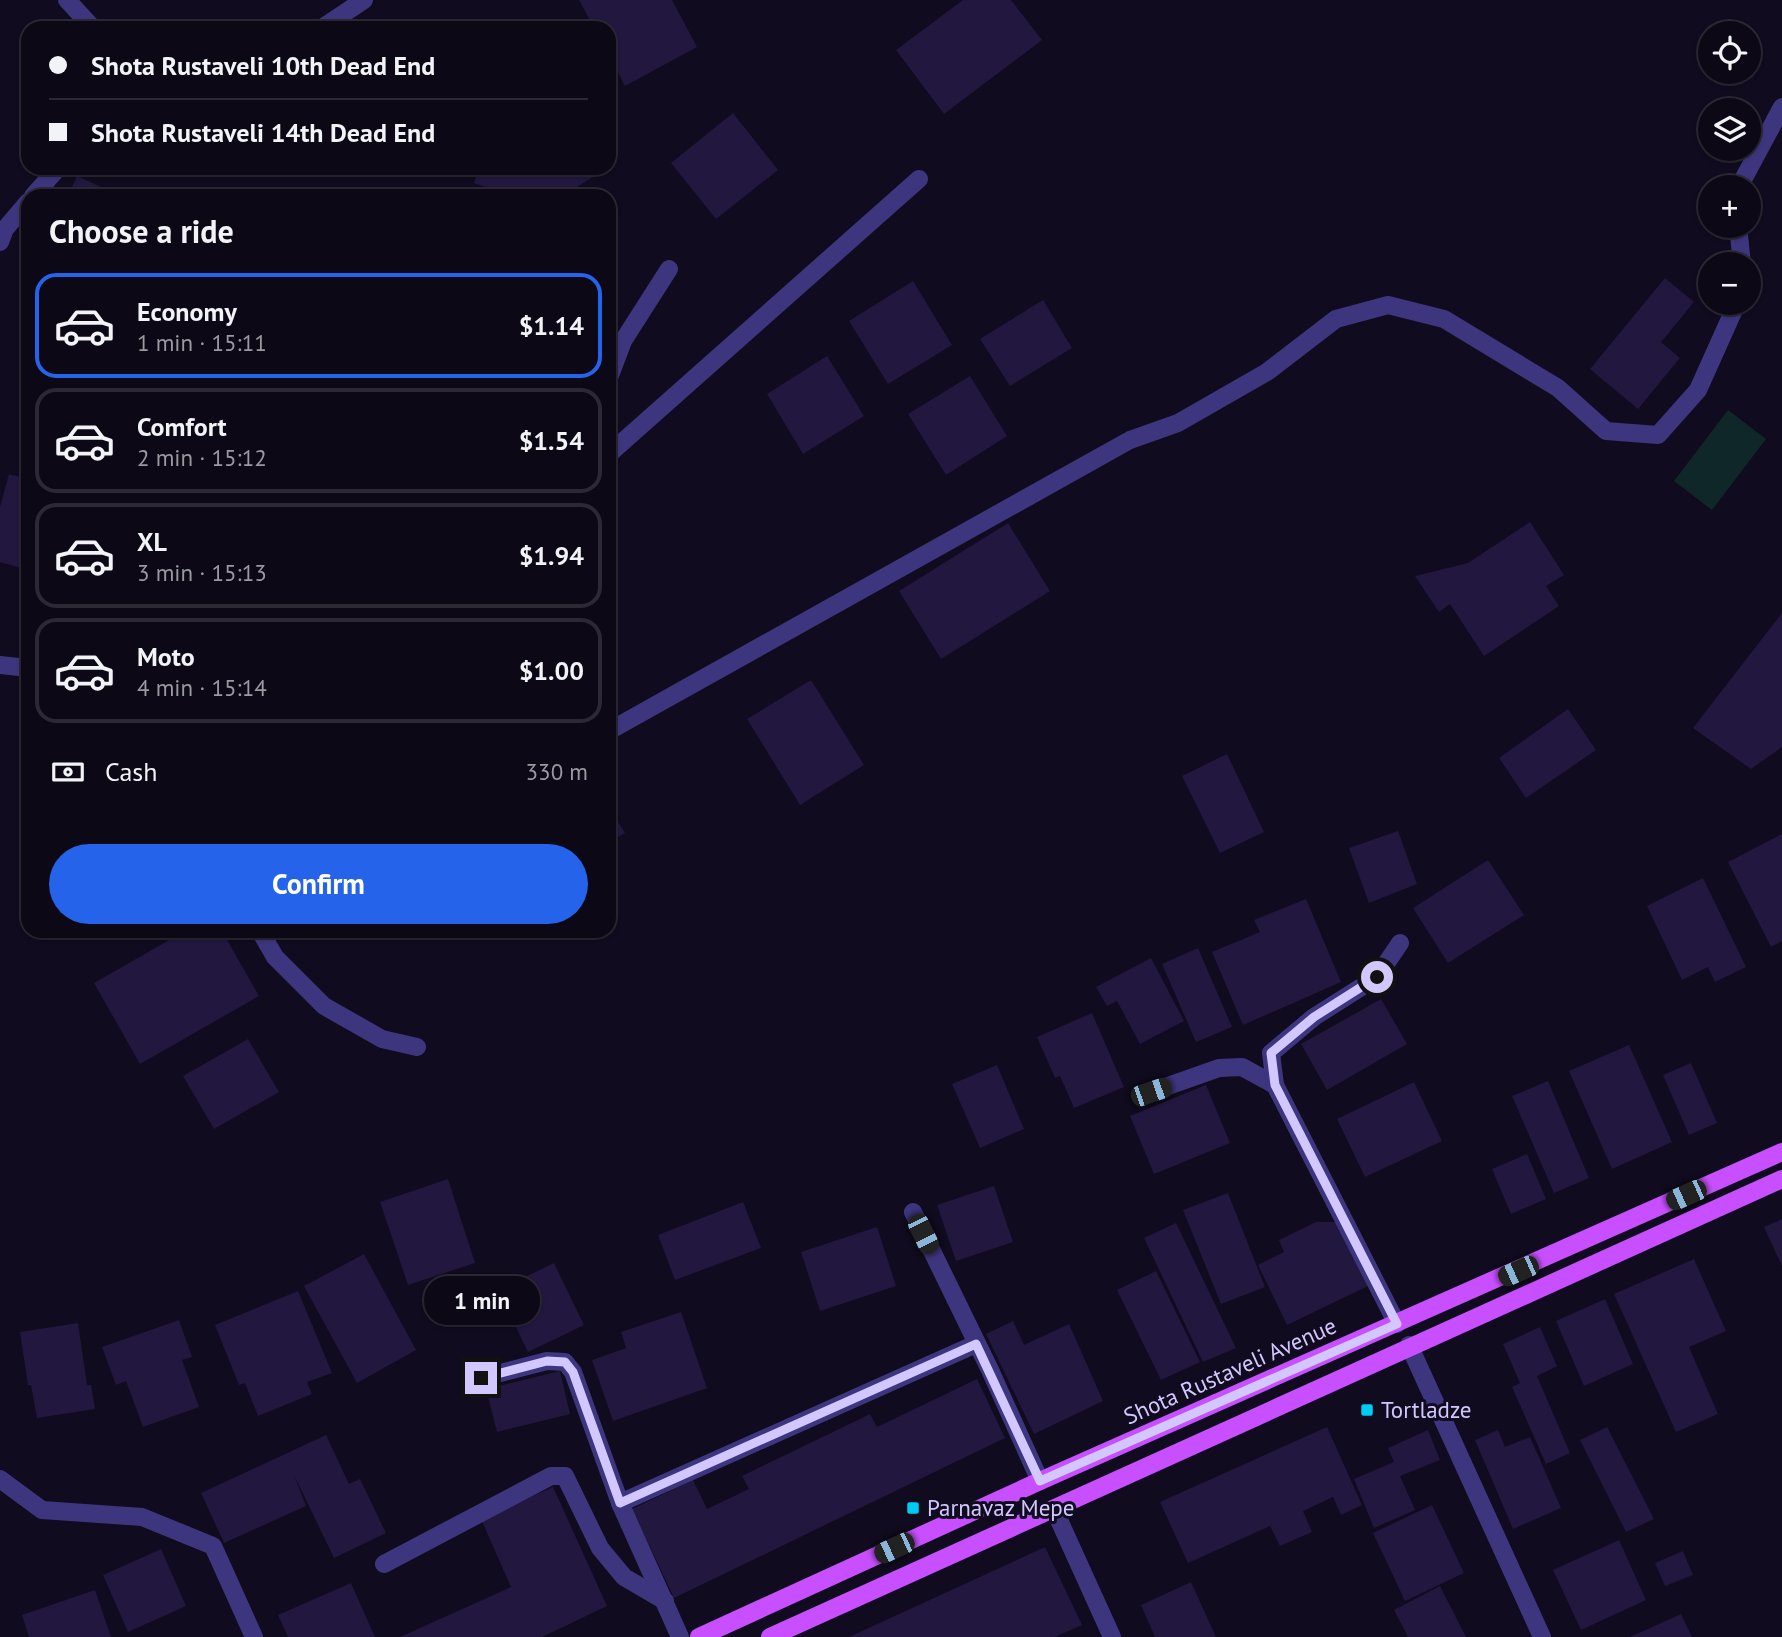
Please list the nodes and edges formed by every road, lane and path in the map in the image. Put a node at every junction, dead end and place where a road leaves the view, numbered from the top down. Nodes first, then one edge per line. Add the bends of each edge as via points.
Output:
1 (67, 0) edge
2 (364, 0) edge
3 (86, 21) edge
4 (332, 21) edge
5 (1782, 107) edge
6 (52, 175) edge
7 (1745, 175) edge
8 (919, 179) dead end
9 (39, 189) edge
10 (21, 210) edge
11 (0, 242) edge
12 (669, 269) dead end
13 (1732, 315) edge
14 (616, 360) edge
15 (616, 448) edge
16 (0, 665) edge
17 (21, 667) edge
18 (616, 727) edge
19 (264, 938) edge
20 (1401, 943) dead end
21 (417, 1047) dead end
22 (1275, 1085) junction
23 (1151, 1092) dead end
24 (1782, 1152) edge
25 (1782, 1179) edge
26 (913, 1212) dead end
27 (1397, 1324) junction
28 (976, 1344) junction
29 (1409, 1345) junction
30 (481, 1378) dead end
31 (0, 1479) edge
32 (1040, 1481) junction
33 (620, 1503) junction
34 (1054, 1509) junction
35 (384, 1564) dead end
36 (664, 1601) junction
37 (254, 1637) edge
38 (680, 1637) edge
39 (699, 1637) edge
40 (770, 1637) edge
41 (1112, 1637) edge
42 (1542, 1637) edge

1 - 3 street
2 - 4 street
5 - 7 street
6 - 9 street
8 - 15 street
10 - 11 street
12 - 14 street
13 - 18 street via 1698,390 1658,435 1606,430 1558,388 1444,319 1388,304 1336,319 1267,372 1178,423 1130,440
16 - 17 street
19 - 21 street via 275,957 324,1006 382,1039
20 - 22 street via 1377,977 1314,1017 1271,1053
22 - 23 street via 1242,1067 1219,1068
22 - 27 street
24 - 27 main road, Shota Rustaveli Avenue
25 - 29 main road
26 - 28 street
27 - 32 main road, Shota Rustaveli Avenue
28 - 32 street
28 - 33 street
29 - 34 main road
29 - 42 street
30 - 33 street via 547,1361 565,1362 573,1372
31 - 37 street via 42,1510 142,1517 213,1546
32 - 39 main road, Shota Rustaveli Avenue
33 - 36 street
34 - 40 main road
34 - 41 street
35 - 36 street via 551,1476 565,1476 600,1548 624,1577
36 - 38 street

